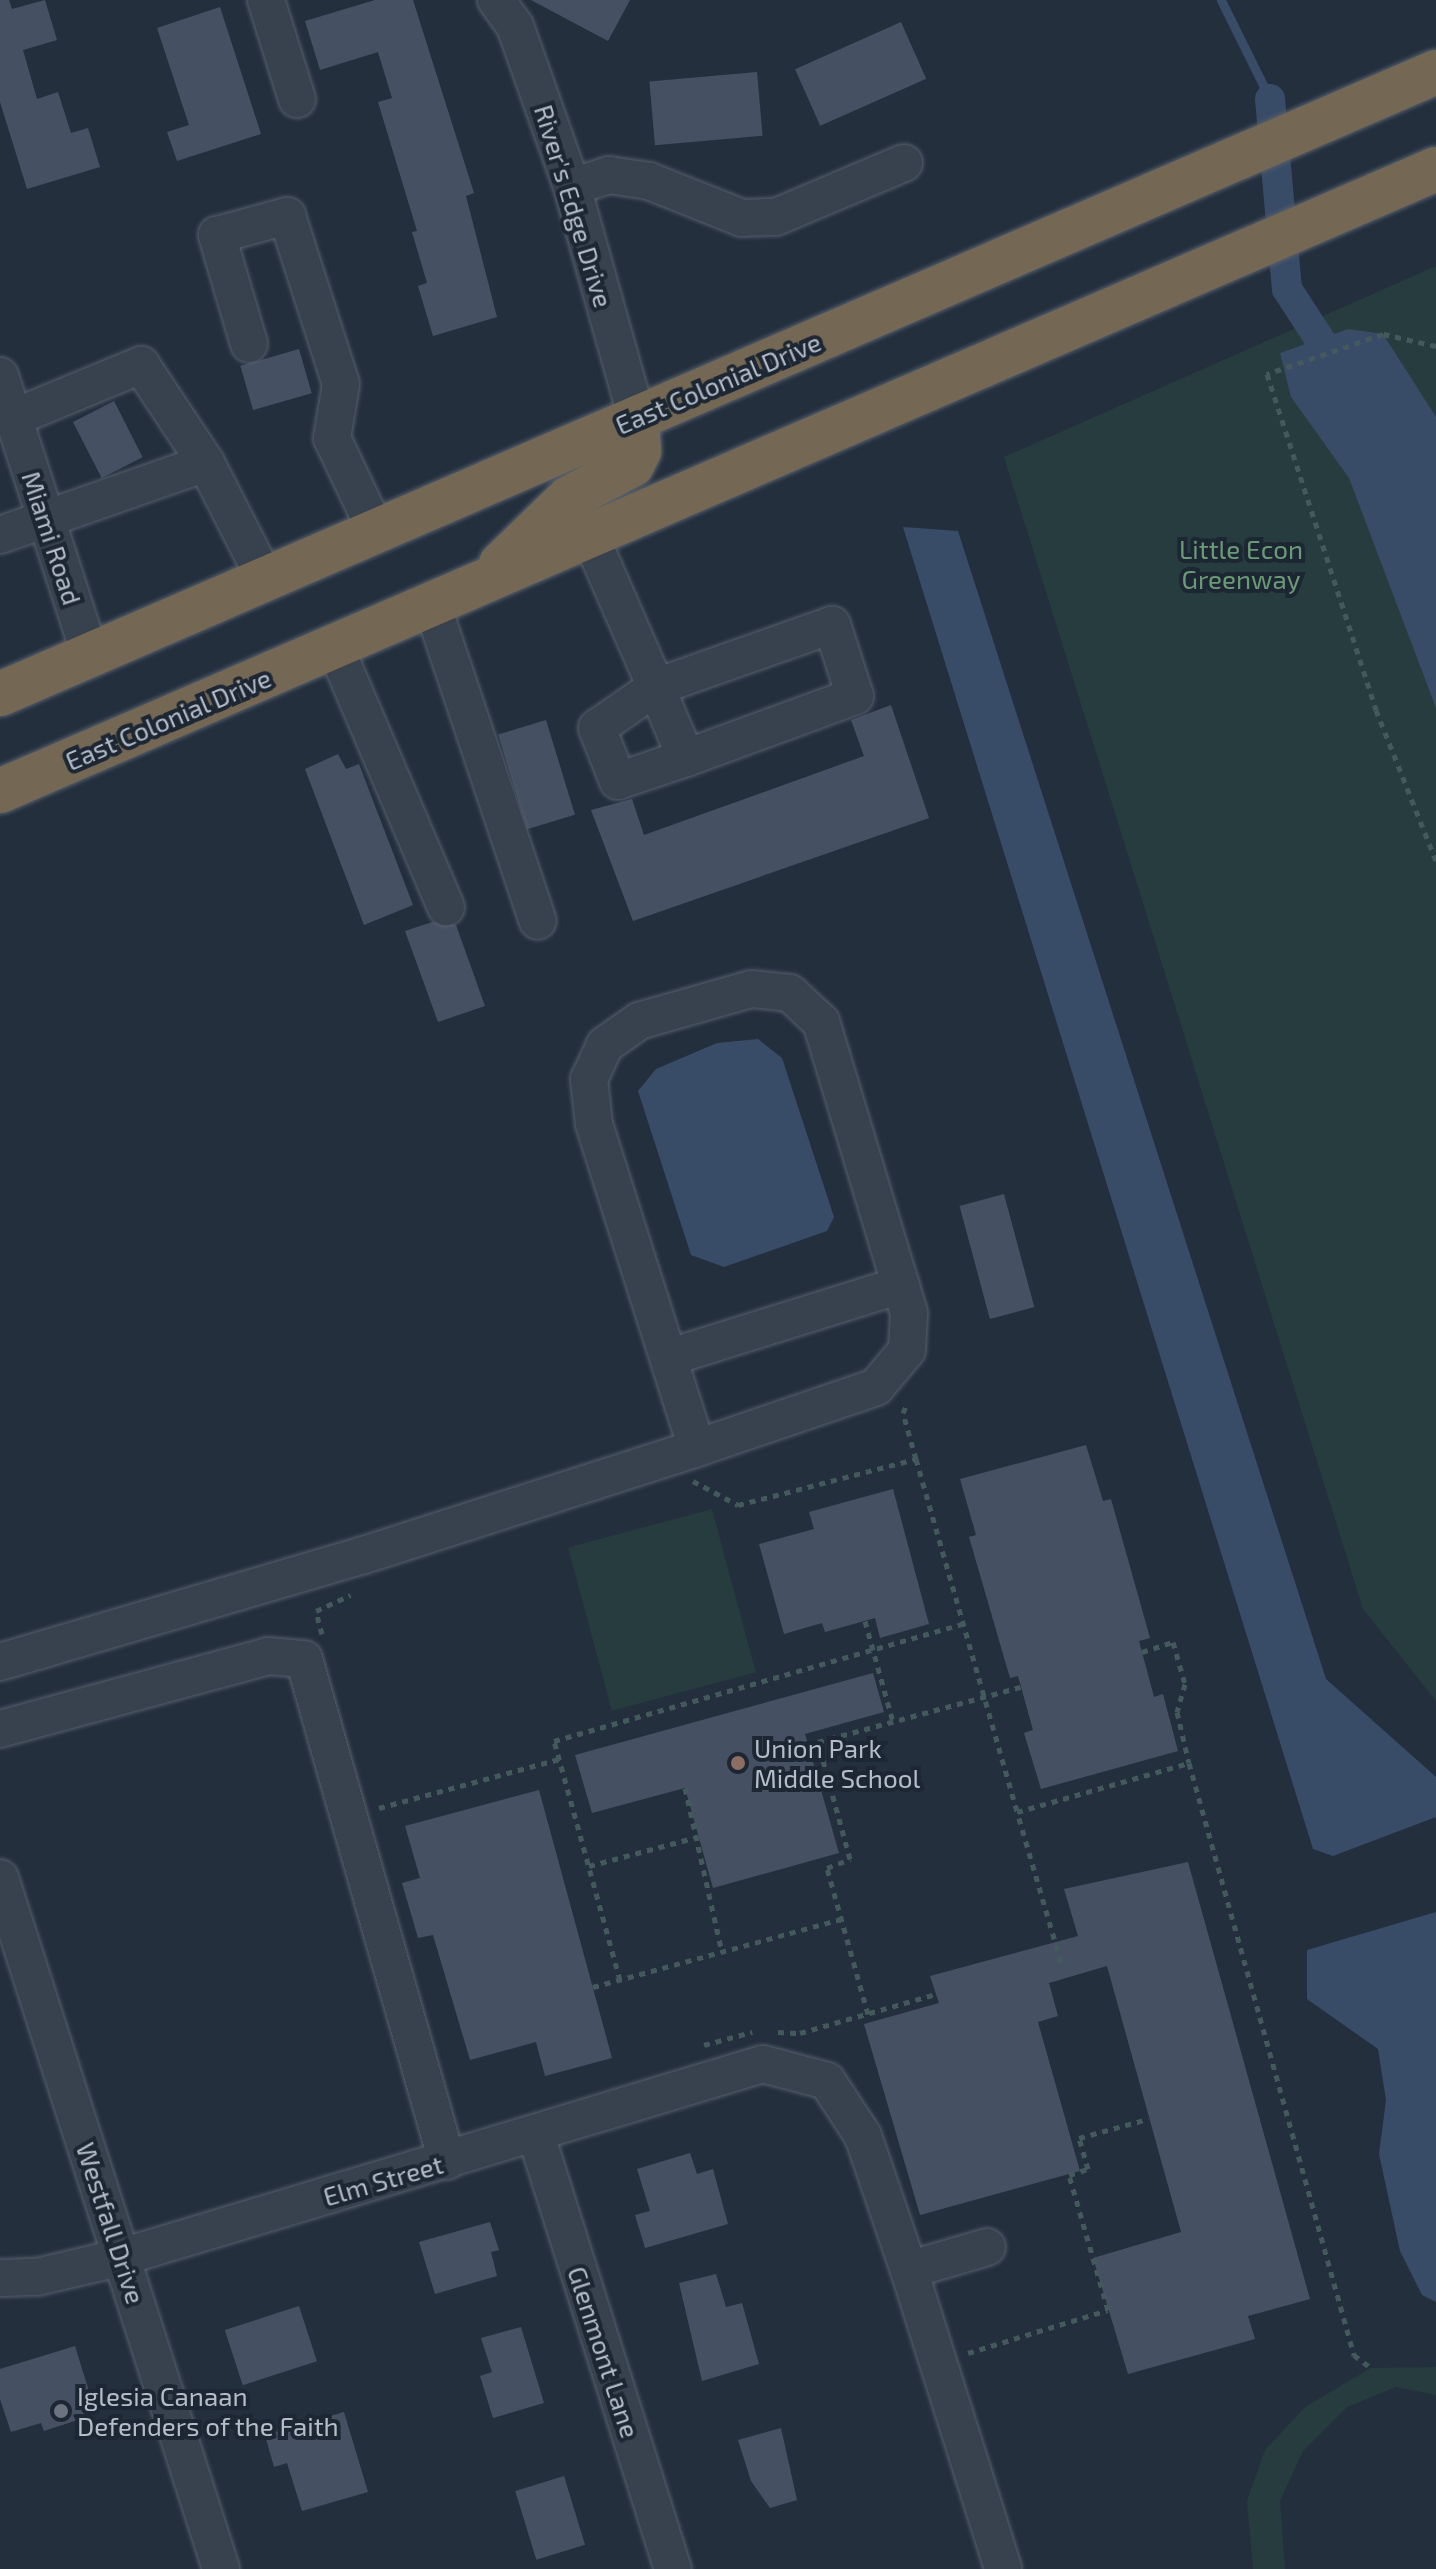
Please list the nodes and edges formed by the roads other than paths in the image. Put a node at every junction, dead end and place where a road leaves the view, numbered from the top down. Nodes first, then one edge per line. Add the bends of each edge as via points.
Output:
1 (266, 0) edge
2 (496, 0) edge
3 (1436, 72) edge
4 (297, 99) dead end
5 (904, 163) dead end
6 (1419, 176) edge
7 (572, 187) junction
8 (249, 344) dead end
9 (0, 378) edge
10 (13, 418) junction
11 (637, 418) junction
12 (206, 463) junction
13 (47, 520) junction
14 (376, 531) junction
15 (0, 535) edge
16 (590, 536) junction
17 (265, 579) junction
18 (479, 585) junction
19 (432, 605) junction
20 (335, 647) junction
21 (90, 654) junction
22 (656, 687) junction
23 (0, 694) edge
24 (686, 758) junction
25 (0, 791) edge
26 (446, 907) dead end
27 (538, 921) dead end
28 (901, 1285) junction
29 (670, 1357) junction
30 (690, 1462) junction
31 (0, 1662) edge
32 (0, 1729) edge
33 (0, 1878) edge
34 (536, 2135) junction
35 (447, 2161) junction
36 (987, 2247) dead end
37 (122, 2257) junction
38 (909, 2270) junction
39 (0, 2278) edge
40 (221, 2569) edge
41 (673, 2569) edge
42 (1003, 2569) edge

1 - 4 street
2 - 7 street, River's Edge Drive via 515,26
3 - 11 highway, East Colonial Drive
5 - 7 street via 776,217 742,218 649,181 609,175
6 - 16 highway, East Colonial Drive
7 - 11 street, River's Edge Drive
8 - 14 street via 217,235 287,216 341,384 332,438
9 - 10 street, Miami Road
10 - 12 street via 141,365
10 - 13 street, Miami Road
11 - 14 highway, East Colonial Drive
11 - 18 highway via 639,451 632,465 569,498
12 - 13 street
12 - 17 street
13 - 15 street
13 - 21 street, Miami Road
14 - 17 highway, East Colonial Drive
16 - 18 highway, East Colonial Drive
16 - 22 street
17 - 21 highway, East Colonial Drive
18 - 19 highway, East Colonial Drive
19 - 20 highway, East Colonial Drive
19 - 27 street
20 - 25 highway, East Colonial Drive
20 - 26 street
21 - 23 highway, East Colonial Drive
22 - 24 street
22 - 24 street via 597,728 618,781
22 - 24 street via 832,625 855,696
28 - 29 street
28 - 29 street via 821,1022 790,993 751,989 639,1021 605,1045 589,1079 592,1109
28 - 30 street via 909,1313 907,1350 876,1387
29 - 30 street
30 - 31 street
32 - 35 street via 268,1656 304,1659
33 - 37 street, Westfall Drive
34 - 35 street, Elm Street
34 - 38 street, Elm Street via 765,2043 827,2081 863,2136
34 - 41 street, Glenmont Lane
35 - 37 street, Elm Street
36 - 38 street
37 - 39 street, Elm Street via 37,2277
37 - 40 street, Westfall Drive
38 - 42 street

